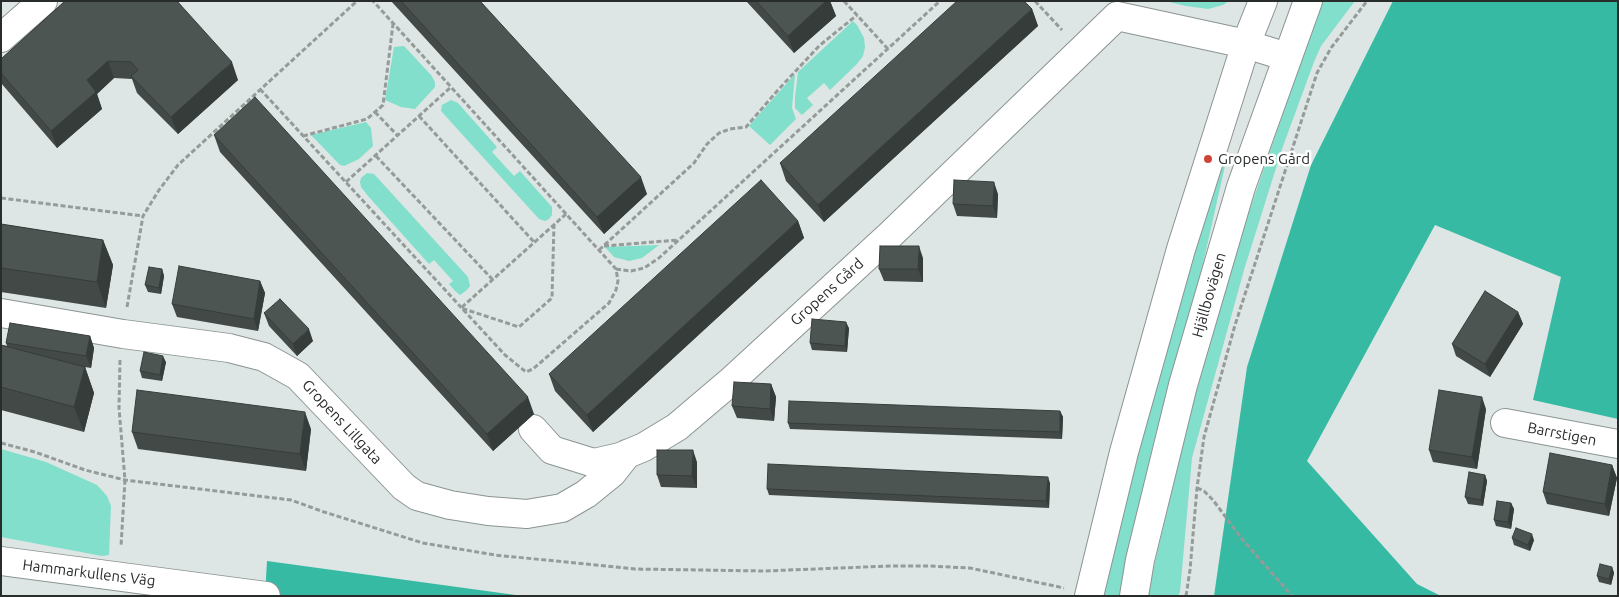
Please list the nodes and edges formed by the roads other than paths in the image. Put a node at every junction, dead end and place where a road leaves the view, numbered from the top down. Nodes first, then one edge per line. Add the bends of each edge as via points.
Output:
1 (43, 1) edge
2 (1263, 1) edge
3 (1308, 1) edge
4 (1110, 8) edge
5 (1, 38) edge
6 (1246, 44) junction
7 (1287, 57) junction
8 (1, 313) edge
9 (1505, 423) dead end
10 (533, 429) dead end
11 (1618, 444) edge
12 (627, 454) junction
13 (1, 561) edge
14 (1080, 593) edge
15 (266, 596) edge
16 (1134, 596) edge

1 - 5 street
2 - 6 street
3 - 7 street, Hjällbovägen
4 - 6 street, Gropens Gård
4 - 12 street, Gropens Gård via 930,198 677,427 644,448
6 - 7 street, Gropens Gård
6 - 14 street via 1181,249
7 - 16 street, Hjällbovägen via 1241,187 1183,385
8 - 12 street, Gropens Lillgata via 229,348 264,357 298,376 404,487 417,496 450,505 488,512 527,514 562,508 606,478
9 - 11 street, Barrstigen
10 - 12 street, Gropens Gård via 552,450 594,463
13 - 15 street, Hammarkullens Väg

